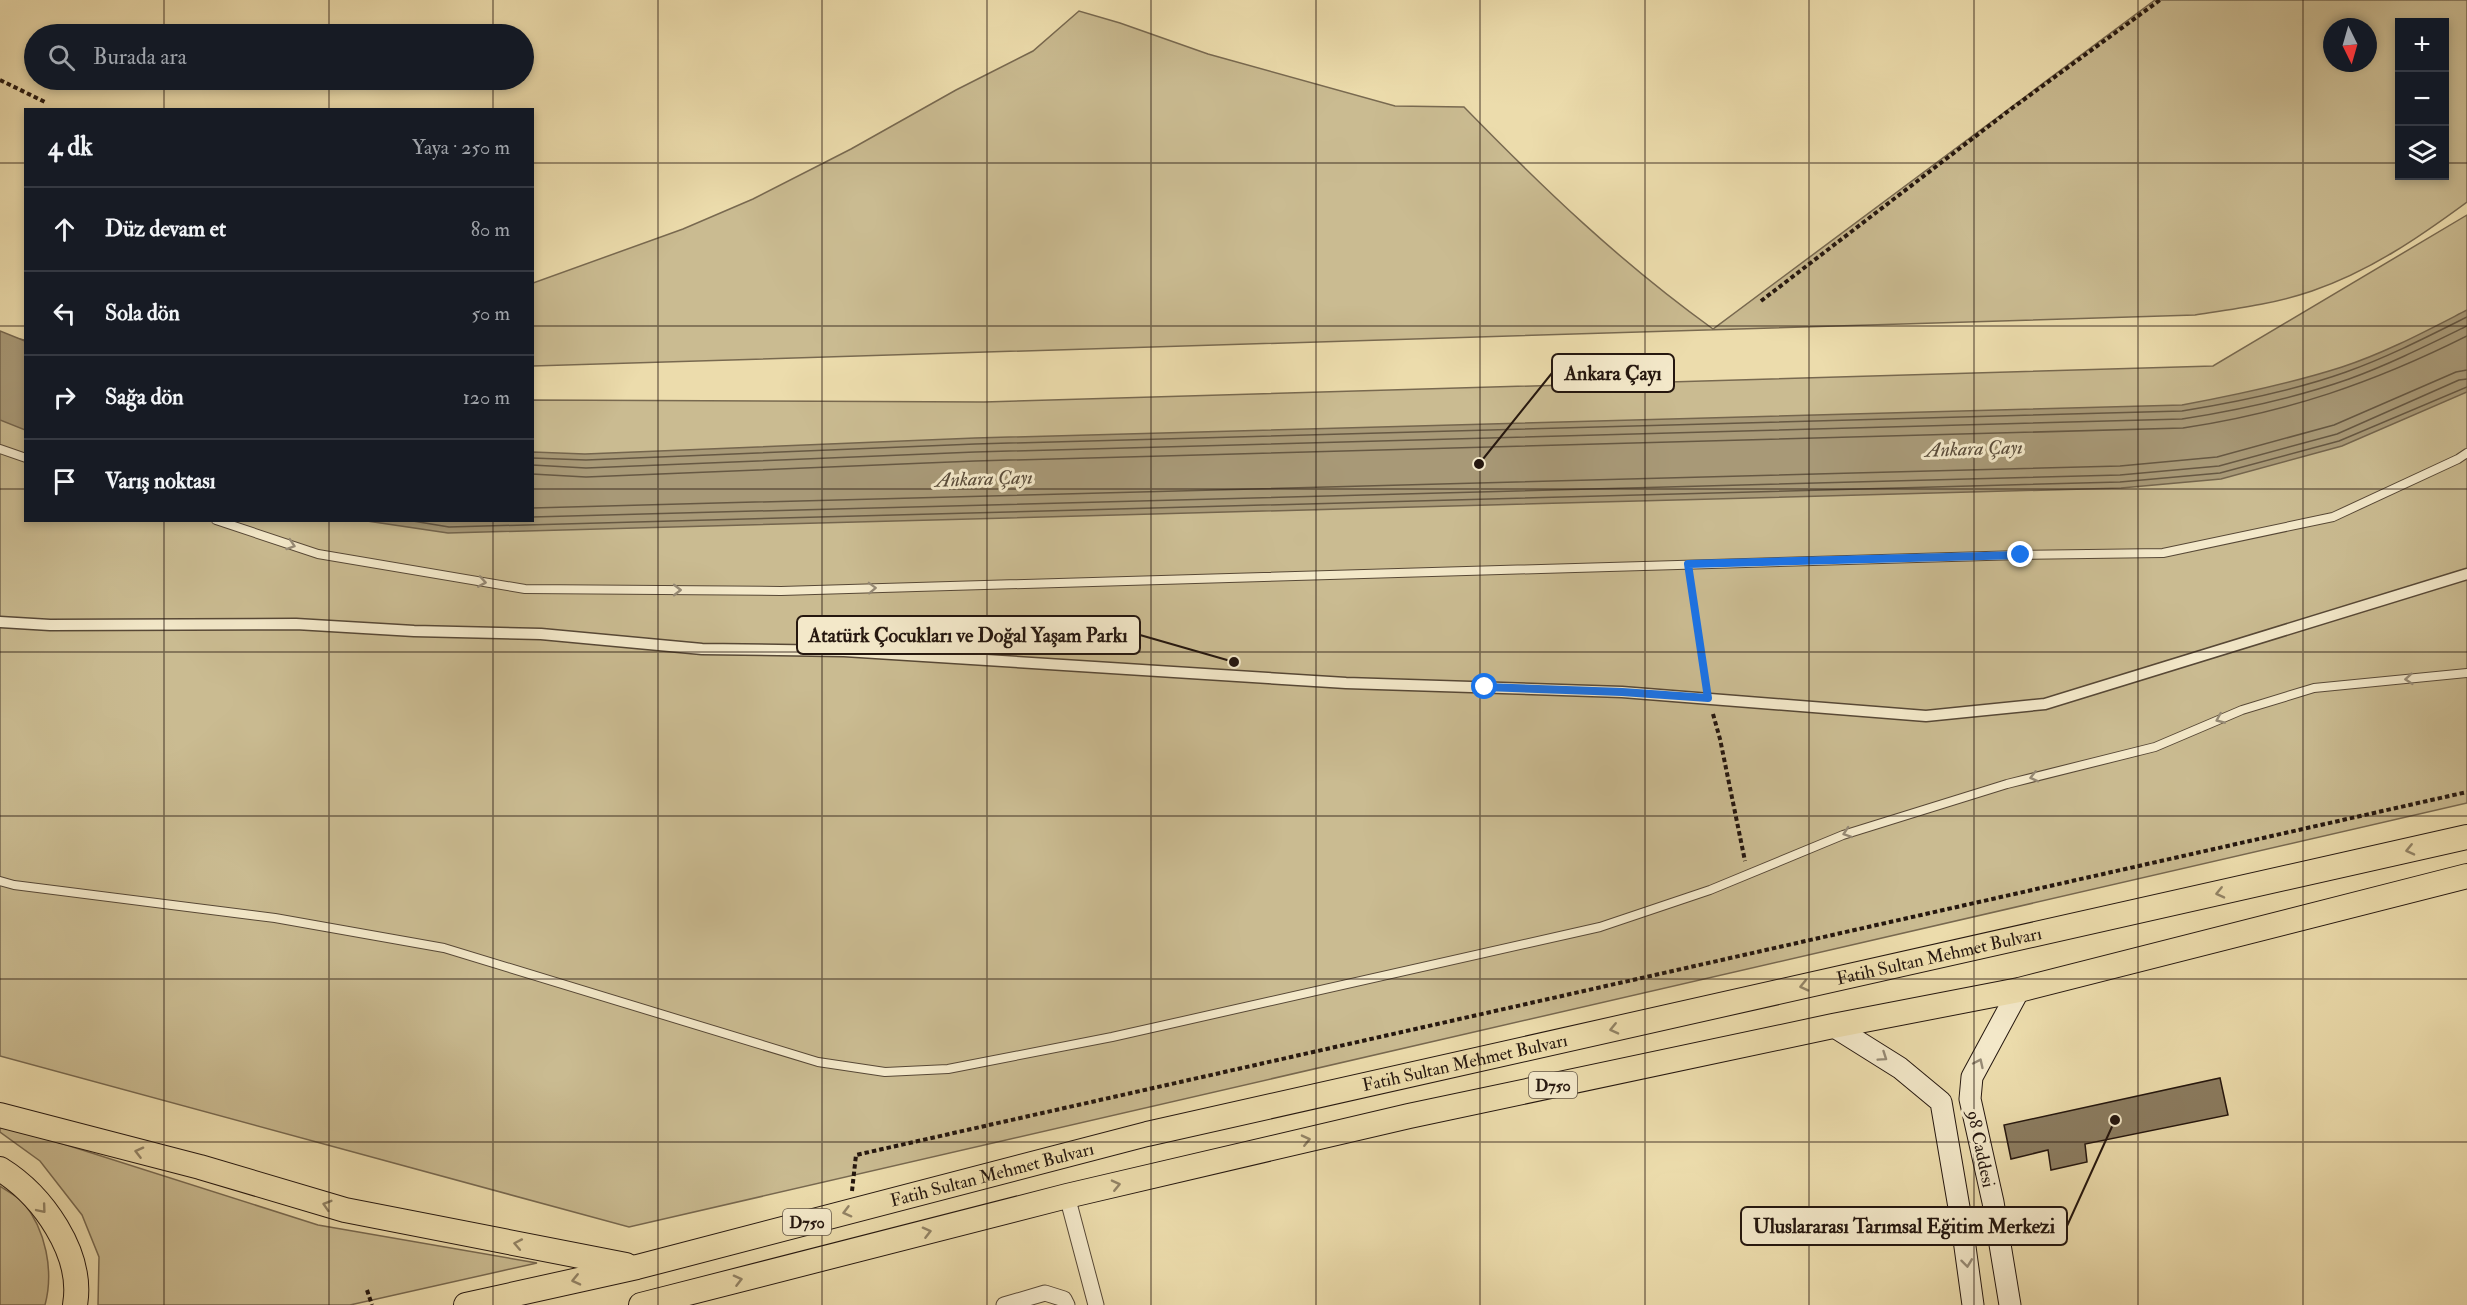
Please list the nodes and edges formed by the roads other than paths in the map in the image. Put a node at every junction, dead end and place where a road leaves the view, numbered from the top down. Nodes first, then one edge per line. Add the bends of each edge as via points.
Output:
1 (0, 449) edge
2 (2467, 453) edge
3 (24, 457) edge
4 (222, 522) edge
5 (2467, 574) edge
6 (0, 622) edge
7 (2467, 673) edge
8 (2467, 837) edge
9 (2467, 876) edge
10 (0, 881) edge
11 (2019, 990) junction
12 (1833, 1026) junction
13 (1970, 1099) junction
14 (1941, 1102) junction
15 (0, 1115) edge
16 (0, 1169) edge
17 (1067, 1196) junction
18 (637, 1267) junction
19 (75, 1305) edge
20 (466, 1305) edge
21 (641, 1305) edge
22 (1004, 1305) edge
23 (1066, 1305) edge
24 (1096, 1305) edge
25 (1973, 1305) edge
26 (2010, 1305) edge

1 - 3 lane
4 -> 2 lane via 318,554 525,589 781,591 2163,553 2332,516
5 - 6 street via 2045,705 1926,716 1622,692 1346,683 844,651 702,649 541,634 296,624 50,626
7 -> 10 lane via 2314,688 2242,710 2155,747 2007,784 1843,835 1710,890 1588,930 1112,1037 948,1069 885,1072 818,1062 444,948 275,918
8 -> 18 highway, Fatih Sultan Mehmet Bulvarı / D750 via 1159,1131
9 - 11 highway, D750
11 - 12 highway, D750
13 -> 11 main road, 98 Caddesi via 1972,1077
12 -> 14 main road, 98 Caddesi via 1900,1068
17 -> 12 highway, D750 via 1430,1112
13 - 14 main road, 98 Caddesi
13 - 26 main road, 98 Caddesi
14 -> 25 main road, 98 Caddesi
18 -> 15 highway via 345,1210
16 -> 19 highway via 46,1212 63,1239 75,1270
21 -> 17 highway, D750
17 - 24 street
18 -> 20 highway, Fatih Sultan Mehmet Bulvarı / D750
22 - 23 street via 1045,1293 1064,1299

